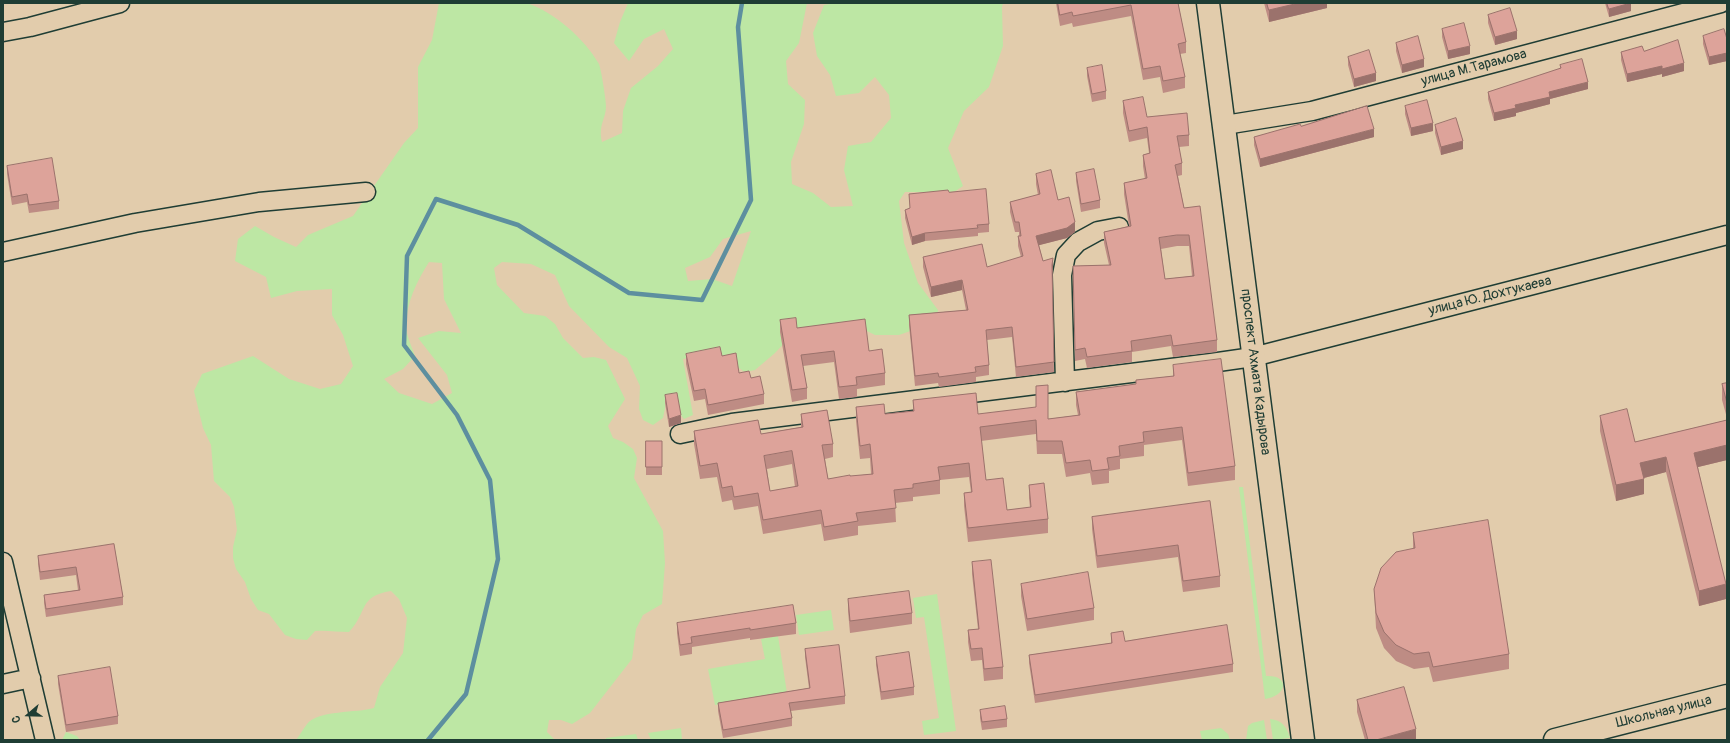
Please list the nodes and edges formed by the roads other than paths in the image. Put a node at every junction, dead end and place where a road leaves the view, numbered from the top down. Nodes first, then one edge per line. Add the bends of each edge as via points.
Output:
1 (120, 3) edge
2 (1208, 3) edge
3 (1721, 3) edge
4 (3, 32) edge
5 (1225, 125) junction
6 (366, 192) dead end
7 (1119, 227) edge
8 (1727, 235) edge
9 (3, 252) edge
10 (1253, 357) junction
11 (1065, 382) junction
12 (680, 434) dead end
13 (3, 562) edge
14 (31, 678) junction
15 (3, 684) edge
16 (1727, 696) edge
17 (45, 740) edge
18 (1303, 740) edge
19 (1555, 740) edge

1 - 4 street
2 - 5 main road, проспект Ахмата Кадырова
3 - 5 street, улица М.Тарамова via 1312,111
5 - 10 main road, проспект Ахмата Кадырова
6 - 9 street via 259,202 135,223
7 - 11 street via 1098,231 1084,238 1066,254 1062,275
8 - 10 street, улица Ю. Дохтукаева
10 - 11 street, улица Ю. Дохтукаева
10 - 18 main road, проспект Ахмата Кадырова
11 - 12 street, улица Ю. Дохтукаева via 732,423
13 - 14 street
14 - 15 street
14 - 17 street
16 - 19 main road, Школьная улица

